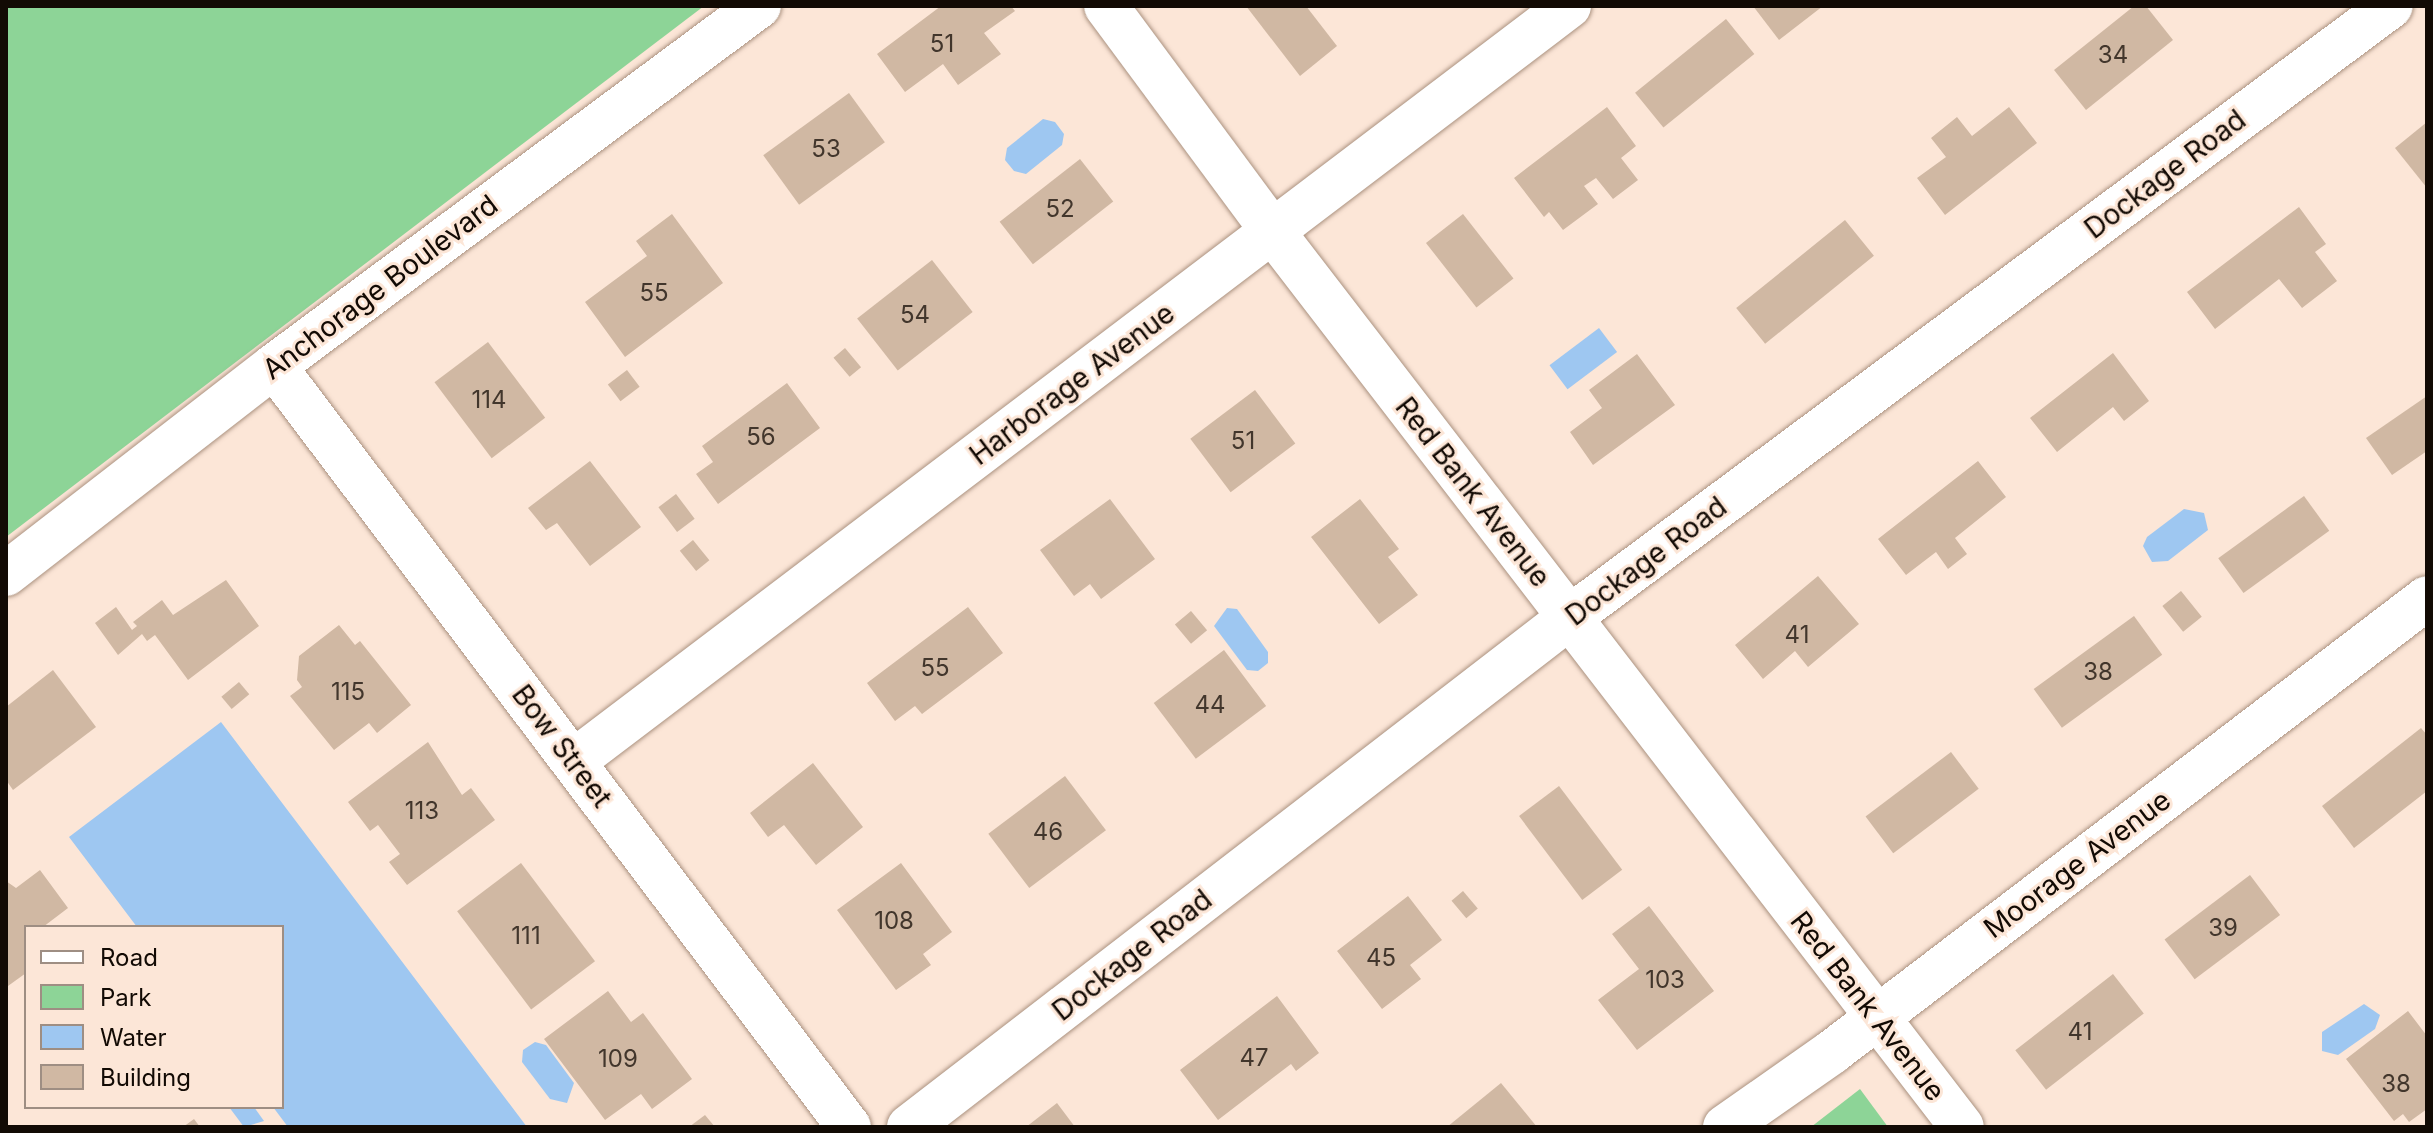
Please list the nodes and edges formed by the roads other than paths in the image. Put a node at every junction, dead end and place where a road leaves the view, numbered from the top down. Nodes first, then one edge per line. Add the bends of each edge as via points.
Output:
1 (759, 6) edge
2 (1106, 6) edge
3 (1569, 6) edge
4 (2391, 6) edge
5 (1273, 232) junction
6 (274, 366) junction
7 (6, 574) edge
8 (2427, 598) edge
9 (1570, 617) junction
10 (574, 761) junction
11 (1878, 1017) junction
12 (849, 1127) edge
13 (909, 1127) edge
14 (1725, 1127) edge
15 (1962, 1127) edge

1 - 6 street, Anchorage Boulevard
2 - 5 street, Red Bank Avenue
3 - 5 street, Harborage Avenue
4 - 9 street, Dockage Road
5 - 9 street, Red Bank Avenue
5 - 10 street, Harborage Avenue
6 - 7 street, Anchorage Boulevard
6 - 10 street, Bow Street
8 - 11 street, Moorage Avenue
9 - 11 street, Red Bank Avenue
9 - 13 street, Dockage Road
10 - 12 street, Bow Street
11 - 14 street, Moorage Avenue
11 - 15 street, Red Bank Avenue

